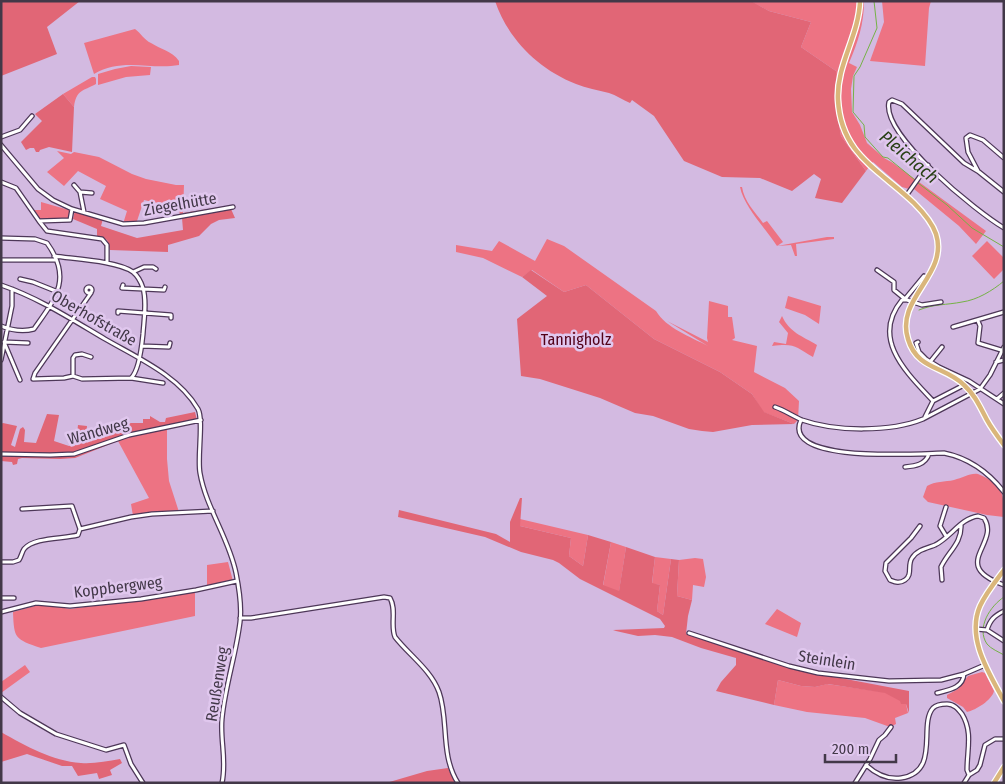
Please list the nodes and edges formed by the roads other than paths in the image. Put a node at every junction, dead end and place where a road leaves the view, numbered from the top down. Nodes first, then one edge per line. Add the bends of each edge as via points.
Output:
1 (860, 1) edge
2 (32, 116) dead end
3 (1, 137) edge
4 (1, 145) edge
5 (1004, 158) edge
6 (928, 165) junction
7 (979, 172) junction
8 (1, 182) edge
9 (74, 185) dead end
10 (80, 192) junction
11 (1004, 192) edge
12 (92, 193) dead end
13 (906, 196) junction
14 (233, 207) dead end
15 (72, 209) junction
16 (84, 212) junction
17 (39, 220) junction
18 (1004, 228) edge
19 (1, 238) edge
20 (55, 258) junction
21 (1, 260) edge
22 (107, 263) junction
23 (156, 269) dead end
24 (877, 270) dead end
25 (133, 272) junction
26 (926, 278) junction
27 (20, 279) dead end
28 (1, 285) edge
29 (123, 285) dead end
30 (165, 287) dead end
31 (12, 289) junction
32 (143, 289) junction
33 (58, 292) junction
34 (91, 293) dead end
35 (905, 299) junction
36 (912, 302) junction
37 (942, 302) dead end
38 (50, 306) junction
39 (1004, 312) edge
40 (118, 313) dead end
41 (144, 313) junction
42 (171, 318) dead end
43 (73, 320) junction
44 (978, 320) junction
45 (1, 326) edge
46 (953, 327) dead end
47 (6, 328) junction
48 (4, 342) junction
49 (918, 342) dead end
50 (28, 343) dead end
51 (170, 343) dead end
52 (142, 346) junction
53 (942, 348) dead end
54 (1003, 348) edge
55 (92, 357) dead end
56 (138, 358) junction
57 (1, 360) edge
58 (1004, 360) edge
59 (930, 362) junction
60 (996, 362) junction
61 (73, 376) junction
62 (131, 378) junction
63 (20, 380) dead end
64 (163, 383) dead end
65 (964, 385) junction
66 (980, 389) junction
67 (972, 393) junction
68 (1004, 393) edge
69 (997, 399) junction
70 (933, 401) junction
71 (1004, 404) edge
72 (774, 407) dead end
73 (925, 418) junction
74 (201, 420) junction
75 (801, 421) junction
76 (1004, 445) edge
77 (1, 454) edge
78 (929, 454) junction
79 (904, 467) dead end
80 (1004, 492) edge
81 (946, 507) dead end
82 (22, 509) dead end
83 (213, 511) junction
84 (961, 525) junction
85 (920, 526) dead end
86 (80, 529) junction
87 (946, 536) junction
88 (1, 562) edge
89 (1004, 570) edge
90 (942, 580) dead end
91 (237, 581) junction
92 (995, 582) junction
93 (1004, 584) edge
94 (1, 598) edge
95 (14, 598) dead end
96 (1, 612) edge
97 (1004, 612) edge
98 (240, 618) junction
99 (982, 630) junction
100 (689, 633) dead end
101 (1004, 641) edge
102 (985, 665) junction
103 (964, 674) junction
104 (937, 693) dead end
105 (1, 697) edge
106 (1004, 701) edge
107 (891, 728) dead end
108 (1004, 739) edge
109 (866, 765) junction
110 (1004, 767) edge
111 (969, 774) junction
112 (143, 783) edge
113 (222, 783) edge
114 (458, 783) edge
115 (854, 783) edge
116 (964, 783) edge
117 (994, 783) edge

1 - 13 main road via 858,24 840,76 838,100 841,118 847,136 863,160
2 - 3 street via 20,130
4 - 15 street, Ziegelhütte via 38,189
5 - 7 street via 983,140 974,135 968,136 968,152
6 - 7 street via 897,130 889,113 892,100 902,104 964,163
6 - 13 street
6 - 18 street via 946,184
7 - 11 street
8 - 17 street via 16,188
9 - 10 street
10 - 12 street
10 - 16 street
13 - 26 main road via 927,218 937,238 936,260
14 - 16 street, Ziegelhütte via 131,224
15 - 16 street, Ziegelhütte
15 - 17 street via 70,220
17 - 22 street via 47,231 102,239 108,245
19 - 20 street via 44,241
20 - 21 street
20 - 22 street
20 - 33 street via 60,280
22 - 25 street
23 - 25 street via 144,267
24 - 35 street via 894,282 894,290
25 - 32 street
26 - 35 street
26 - 36 main road
27 - 33 street
28 - 31 street, Oberhofstraße
29 - 32 street via 122,288
30 - 32 street via 164,290
31 - 38 street, Oberhofstraße
31 - 47 street via 12,306
32 - 41 street
33 - 38 street
34 - 43 street
35 - 36 street
35 - 70 street via 893,318 892,347 898,360
36 - 37 street via 922,305
36 - 65 main road via 906,316 906,330 913,351 928,365
38 - 43 street, Oberhofstraße
38 - 47 street via 34,329
39 - 44 street
40 - 41 street
41 - 42 street via 171,315
41 - 52 street
43 - 56 street, Oberhofstraße
43 - 61 street via 33,380
44 - 46 street
44 - 54 street via 978,343
45 - 47 street
47 - 48 street
48 - 50 street
48 - 57 street
48 - 63 street
49 - 59 street via 919,352
51 - 52 street via 169,347
52 - 56 street
53 - 59 street
54 - 60 street
55 - 61 street via 75,355
56 - 62 street
56 - 74 street, Oberhofstraße via 172,380 198,408
58 - 60 street
59 - 66 street
60 - 66 street
61 - 62 street via 82,379
62 - 64 street
65 - 67 main road
65 - 70 street
66 - 67 street
66 - 69 street
67 - 73 street
67 - 76 main road
68 - 69 street
69 - 71 street
70 - 73 street
72 - 75 street
73 - 75 street via 870,429 848,429
74 - 77 street, Wandweg via 129,435 74,454
74 - 83 street, Reußenweg via 200,474
75 - 78 street via 800,433 804,439 831,450
78 - 79 street via 922,463
78 - 80 street via 944,453 966,461 992,477
81 - 87 street via 940,526
82 - 86 street via 72,506
83 - 86 street via 152,514
83 - 91 street, Reußenweg
84 - 87 street
84 - 90 street via 959,540 940,567
84 - 92 street via 976,516 985,520 987,528 977,565
85 - 87 street via 886,563 885,571 891,581 905,580 913,556 938,544
86 - 88 street via 78,535 29,545 19,560
89 - 92 main road
91 - 96 street, Koppbergweg via 141,598 70,606 36,604
91 - 98 street, Reußenweg
92 - 93 street
92 - 99 main road via 977,614
94 - 95 street
97 - 99 street
98 - 113 street, Reußenweg via 224,698 225,771
98 - 114 street via 390,598 395,637 430,676 440,694 447,751
99 - 101 street
99 - 102 main road via 979,648
100 - 103 street, Steinlein via 780,664 818,672 888,681 937,681
102 - 103 street, Steinlein
102 - 106 main road
103 - 104 street, Steinlein via 959,685
105 - 112 street via 20,713 56,734 106,750 124,745
107 - 109 street via 879,740
108 - 111 street via 985,744 980,765
109 - 111 street via 883,776 912,775 922,763 926,751 932,710 947,704 958,709 968,724
109 - 115 street
110 - 117 main road
111 - 116 street

